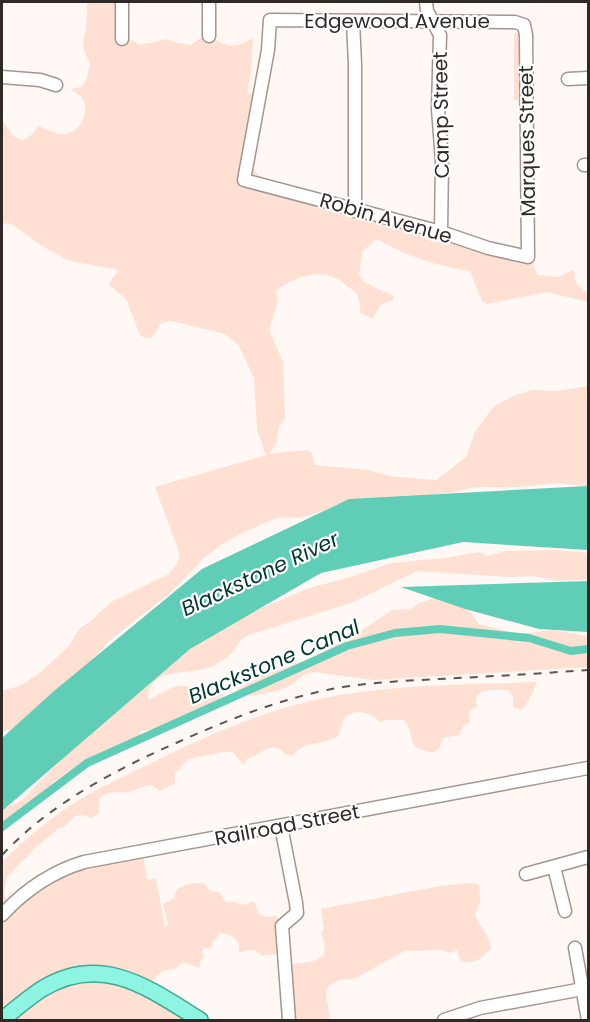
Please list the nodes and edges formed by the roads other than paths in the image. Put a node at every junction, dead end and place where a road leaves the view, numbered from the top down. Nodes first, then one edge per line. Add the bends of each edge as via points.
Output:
1 (122, 2) edge
2 (209, 2) edge
3 (426, 2) edge
4 (433, 21) junction
5 (353, 22) junction
6 (524, 26) joint
7 (209, 36) dead end
8 (122, 39) dead end
9 (2, 77) edge
10 (588, 78) edge
11 (568, 79) dead end
12 (56, 85) dead end
13 (244, 180) joint
14 (356, 211) junction
15 (441, 232) junction
16 (528, 257) joint
17 (588, 768) edge
18 (281, 826) junction
19 (588, 857) edge
20 (554, 867) junction
21 (526, 874) dead end
22 (565, 911) dead end
23 (2, 915) edge
24 (575, 948) dead end
25 (585, 988) edge
26 (2, 1020) edge
27 (200, 1020) edge
28 (289, 1020) edge
29 (444, 1020) edge
30 (588, 1020) edge

1 - 8 street
2 - 7 street
3 - 4 street, Camp Street
4 - 5 street, Edgewood Avenue
4 - 6 street, Edgewood Avenue via 514,22
4 - 15 street, Camp Street via 440,35
5 - 13 street, Edgewood Avenue via 270,20
5 - 14 street
6 - 16 street, Marques Street
9 - 12 street
10 - 11 street
13 - 14 street, Robin Avenue
14 - 15 street, Robin Avenue
15 - 16 street, Robin Avenue
17 - 18 street, Railroad Street
18 - 23 street, Railroad Street via 84,862 44,880
18 - 28 street via 297,913 282,926
19 - 20 street
20 - 21 street
20 - 22 street
24 - 25 street
25 - 29 street via 480,1008
25 - 30 street
26 - 27 main road via 51,984 95,974 135,982

